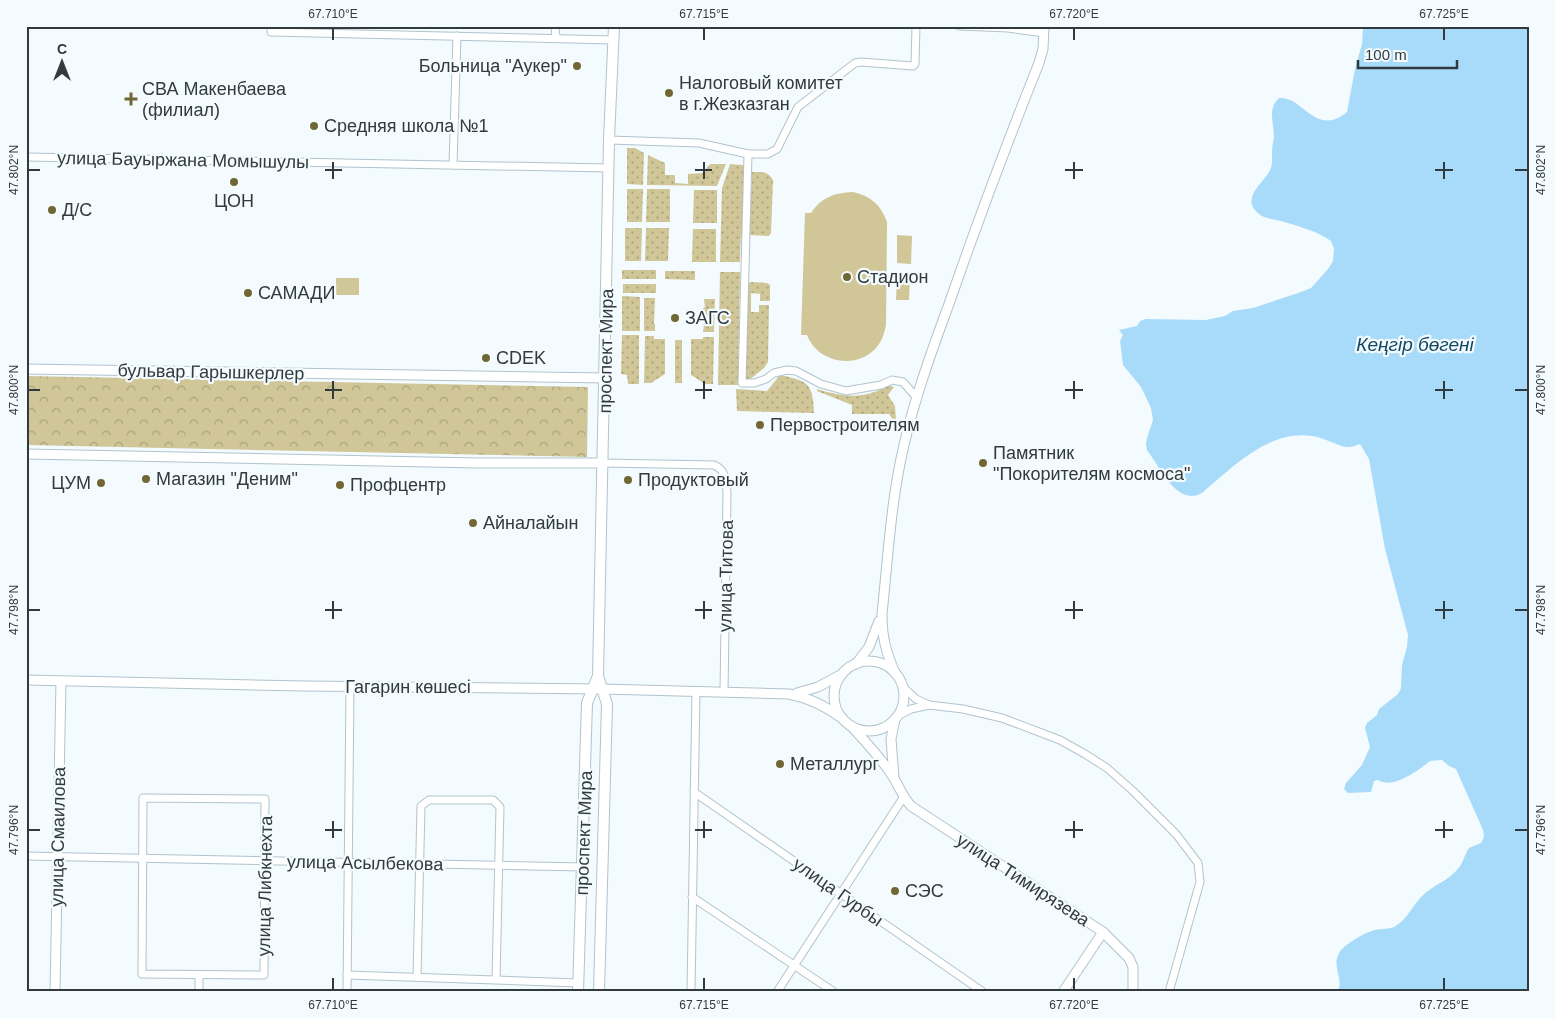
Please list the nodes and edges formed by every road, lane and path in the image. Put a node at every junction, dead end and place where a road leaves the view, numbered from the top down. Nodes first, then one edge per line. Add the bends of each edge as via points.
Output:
1 (271, 26) edge
2 (555, 26) edge
3 (614, 26) edge
4 (916, 26) edge
5 (959, 26) edge
6 (302, 30) edge
7 (368, 30) edge
8 (1044, 30) edge
9 (457, 36) junction
10 (556, 38) junction
11 (613, 40) junction
12 (609, 140) junction
13 (748, 154) junction
14 (26, 157) edge
15 (454, 164) junction
16 (609, 168) junction
17 (26, 369) edge
18 (605, 378) junction
19 (917, 398) junction
20 (26, 454) edge
21 (603, 464) junction
22 (882, 614) junction
23 (854, 665) junction
24 (844, 672) junction
25 (896, 674) junction
26 (26, 680) edge
27 (61, 681) junction
28 (350, 687) junction
29 (903, 687) junction
30 (598, 689) junction
31 (696, 691) junction
32 (724, 692) junction
33 (789, 694) junction
34 (929, 705) junction
35 (897, 717) junction
36 (843, 719) junction
37 (852, 726) junction
38 (894, 778) junction
39 (694, 792) junction
40 (903, 798) junction
41 (26, 856) edge
42 (58, 856) junction
43 (143, 858) junction
44 (265, 861) junction
45 (348, 863) junction
46 (420, 864) junction
47 (498, 865) junction
48 (583, 867) junction
49 (840, 894) junction
50 (692, 897) junction
51 (1103, 932) junction
52 (794, 965) junction
53 (199, 975) junction
54 (347, 975) junction
55 (417, 977) junction
56 (496, 979) junction
57 (579, 987) edge
58 (55, 992) edge
59 (199, 992) edge
60 (347, 992) edge
61 (599, 992) edge
62 (691, 992) edge
63 (777, 992) edge
64 (834, 992) edge
65 (984, 992) edge
66 (1063, 992) edge
67 (1133, 992) edge
68 (1169, 992) edge

1 - 6 street via 271,32
2 - 10 street
3 - 11 main road, проспект Мира
4 - 13 street via 913,66 854,63 798,107 777,148 768,154
5 - 8 street
6 - 7 street
7 - 9 street
8 - 19 street via 1040,63 984,202
9 - 10 street
9 - 15 street
10 - 11 street
11 - 12 main road, проспект Мира
12 - 13 street via 699,143
12 - 16 main road, проспект Мира
13 - 19 street via 742,383 754,383 787,370 846,391 892,380 903,382
14 - 15 street, улица Бауыржана Момышулы
15 - 16 street, улица Бауыржана Момышулы
16 - 18 main road, проспект Мира
17 - 18 street, бульвар Гарышкерлер
18 - 21 main road, проспект Мира
19 - 22 street via 899,472
20 - 21 street
21 - 30 main road, проспект Мира
21 - 32 street, улица Титова via 714,465 723,471 726,480
22 - 23 street via 869,647
22 - 25 street via 885,650
23 - 24 street
23 - 25 street via 876,662
24 - 33 street via 818,687
24 - 36 street via 837,684 835,699
25 - 29 street
26 - 27 street, Гагарин көшесі
27 - 28 street, Гагарин көшесі
27 - 42 street, улица Смаилова
28 - 30 street, Гагарин көшесі
28 - 45 street
29 - 34 street
29 - 35 street via 903,703
30 - 31 street, Гагарин көшесі
30 - 48 main road, проспект Мира via 587,703
30 - 61 main road, проспект Мира via 607,704
31 - 32 street, Гагарин көшесі
31 - 39 street
32 - 33 street, Гагарин көшесі
33 - 36 street via 806,697
34 - 35 street via 911,708
34 - 68 street via 1002,718 1068,744 1107,768 1192,852 1198,863 1200,882
35 - 37 street via 876,730
35 - 38 street via 891,739
36 - 37 street
37 - 38 street
38 - 40 street, улица Тимирязева
39 - 49 street, улица Гурбы
39 - 50 street
40 - 49 street
40 - 51 street, улица Тимирязева
41 - 42 street, улица Асылбекова
42 - 43 street, улица Асылбекова
42 - 58 street, улица Смаилова
43 - 44 street, улица Асылбекова
43 - 44 street, улица Либкнехта via 143,798 265,799
43 - 53 street, улица Либкнехта via 142,974
44 - 45 street, улица Асылбекова
44 - 53 street, улица Либкнехта via 264,976
45 - 46 street, улица Асылбекова
45 - 54 street
46 - 47 street, улица Асылбекова
46 - 47 street via 421,806 429,800 493,800 500,808
46 - 55 street
47 - 48 street, улица Асылбекова
47 - 56 street
48 - 57 main road, проспект Мира
49 - 52 street
49 - 65 street, улица Гурбы
50 - 52 street
50 - 62 street
51 - 66 street
51 - 67 street, улица Тимирязева via 1129,958 1133,967
52 - 63 street
52 - 64 street
53 - 59 street
54 - 55 street
54 - 60 street
55 - 56 street
56 - 57 street

